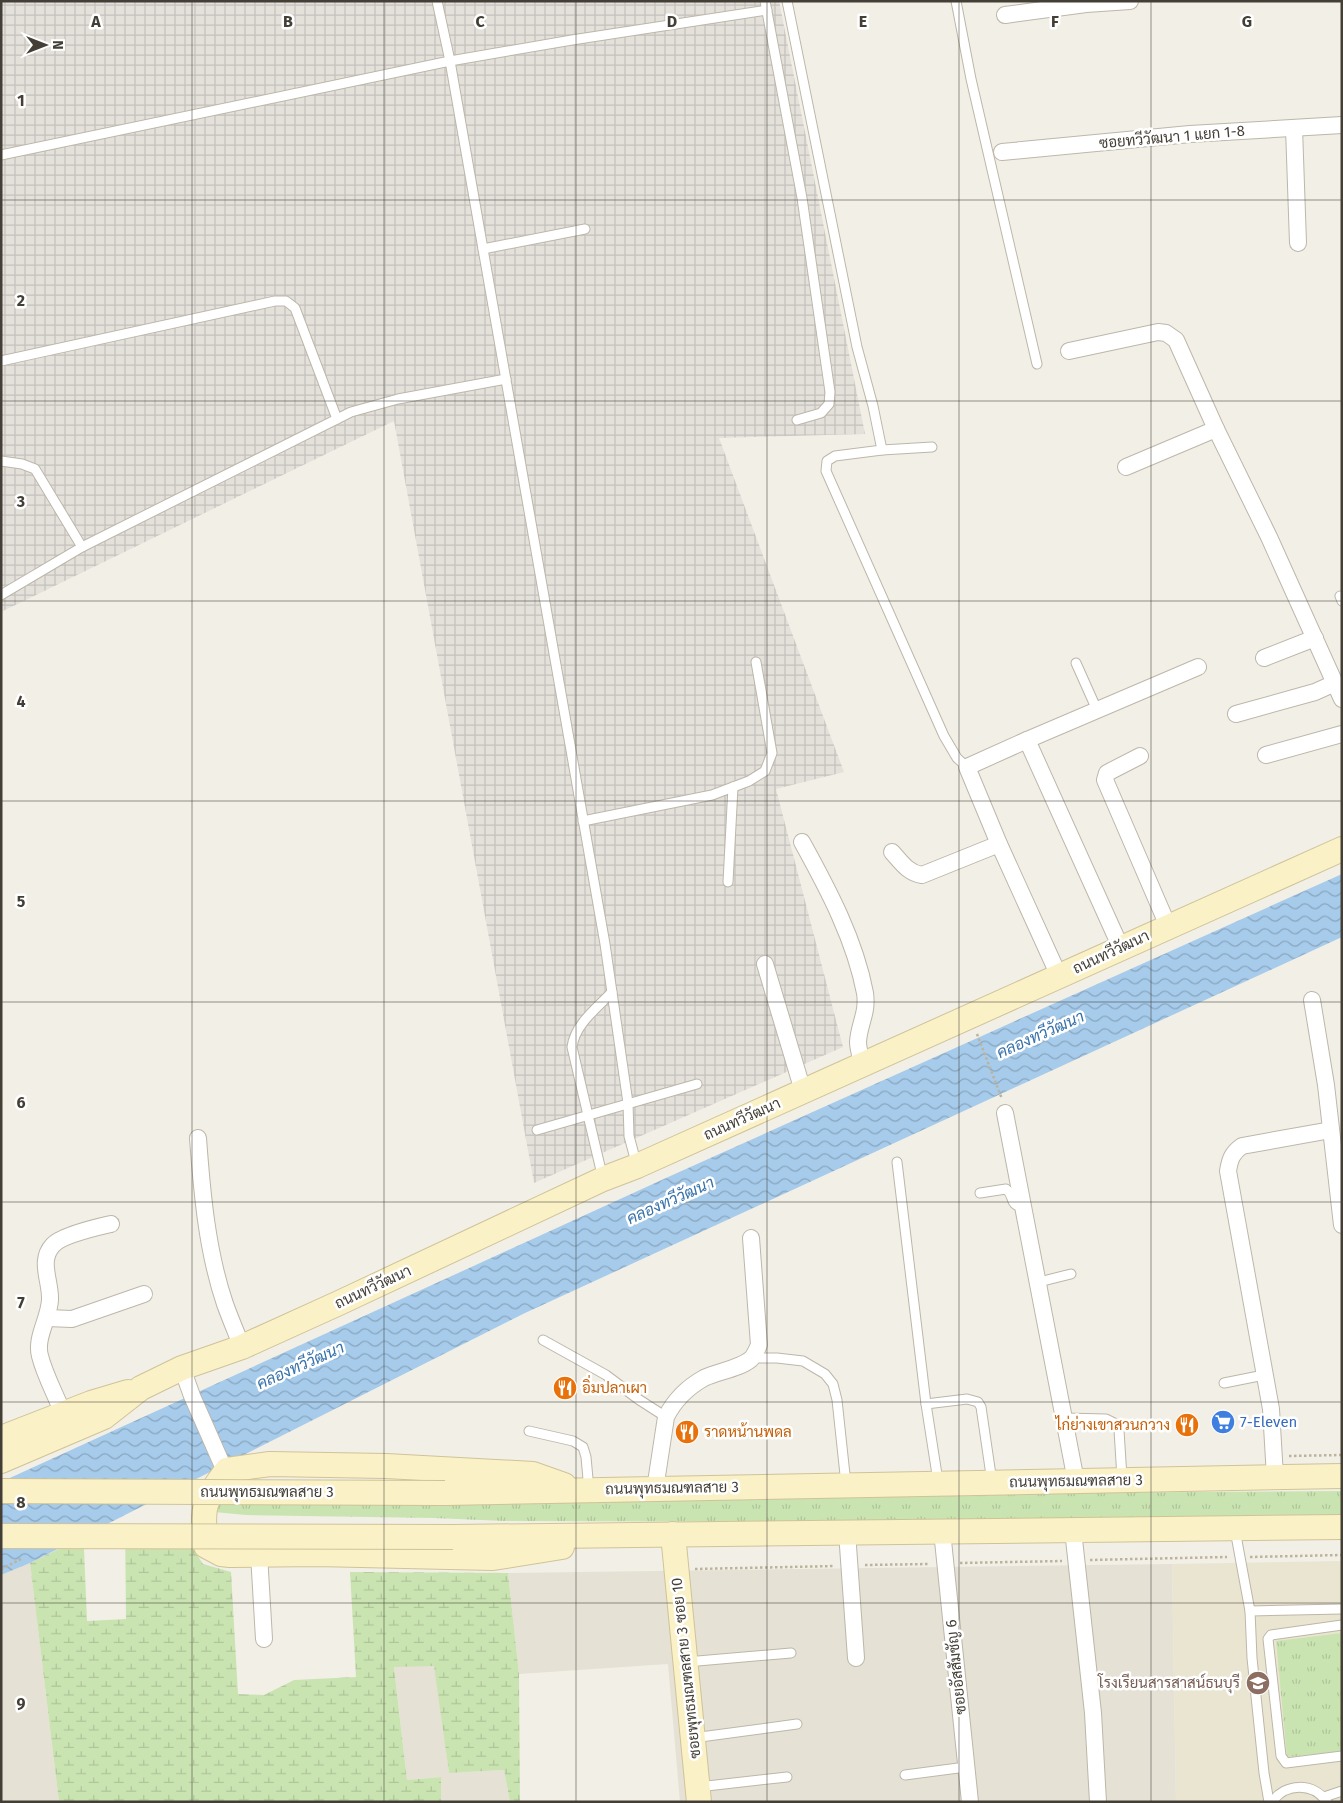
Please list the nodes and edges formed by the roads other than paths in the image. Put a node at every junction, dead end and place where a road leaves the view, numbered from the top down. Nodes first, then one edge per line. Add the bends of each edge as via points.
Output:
1 (437, 1) edge
2 (787, 1) edge
3 (956, 1) edge
4 (1130, 1) edge
5 (766, 6) edge
6 (1005, 15) dead end
7 (450, 61) junction
8 (1342, 125) edge
9 (1294, 128) junction
10 (1002, 152) dead end
11 (1, 155) edge
12 (585, 229) dead end
13 (1298, 243) dead end
14 (483, 249) junction
15 (1069, 351) dead end
16 (1, 361) edge
17 (1037, 364) dead end
18 (506, 379) junction
19 (337, 419) junction
20 (797, 420) dead end
21 (1216, 429) junction
22 (932, 447) dead end
23 (882, 450) junction
24 (1, 461) edge
25 (1126, 467) dead end
26 (82, 547) junction
27 (1, 595) edge
28 (1315, 638) junction
29 (1264, 658) dead end
30 (756, 662) dead end
31 (1076, 663) dead end
32 (1198, 667) dead end
33 (1335, 683) junction
34 (1342, 699) edge
35 (1097, 710) junction
36 (1236, 714) dead end
37 (1342, 734) edge
38 (1027, 740) junction
39 (1266, 755) dead end
40 (1140, 756) dead end
41 (967, 767) junction
42 (733, 787) junction
43 (584, 821) junction
44 (802, 842) dead end
45 (999, 844) junction
46 (1342, 849) edge
47 (892, 852) dead end
48 (728, 882) dead end
49 (1168, 926) junction
50 (1121, 948) junction
51 (765, 964) dead end
52 (1059, 976) junction
53 (612, 992) junction
54 (1312, 1000) dead end
55 (863, 1065) junction
56 (697, 1084) dead end
57 (803, 1091) junction
58 (628, 1103) junction
59 (1005, 1108) road end
60 (588, 1115) junction
61 (537, 1130) dead end
62 (1331, 1130) junction
63 (198, 1138) dead end
64 (897, 1162) dead end
65 (638, 1166) junction
66 (603, 1179) junction
67 (980, 1193) dead end
68 (1024, 1207) junction
69 (111, 1224) dead end
70 (1342, 1225) edge
71 (751, 1238) dead end
72 (1071, 1274) dead end
73 (1039, 1282) junction
74 (144, 1294) dead end
75 (47, 1318) junction
76 (543, 1340) dead end
77 (242, 1347) junction
78 (753, 1358) junction
79 (182, 1368) junction
80 (1264, 1375) junction
81 (1224, 1383) dead end
82 (141, 1388) junction
83 (926, 1404) junction
84 (63, 1414) junction
85 (666, 1417) junction
86 (1065, 1418) junction
87 (530, 1431) dead end
88 (1, 1438) edge
89 (1, 1461) edge
90 (224, 1466) junction
91 (1342, 1476) edge
92 (1275, 1477) junction
93 (1122, 1480) junction
94 (1076, 1481) junction
95 (992, 1482) junction
96 (939, 1483) junction
97 (846, 1485) junction
98 (655, 1489) junction
99 (582, 1490) junction
100 (1, 1491) edge
101 (1342, 1527) edge
102 (1235, 1528) junction
103 (1074, 1530) junction
104 (942, 1531) junction
105 (847, 1532) junction
106 (673, 1534) junction
107 (640, 1535) junction
108 (1, 1536) edge
109 (258, 1554) junction
110 (1342, 1609) edge
111 (1250, 1611) junction
112 (1342, 1625) edge
113 (264, 1639) dead end
114 (790, 1653) dead end
115 (856, 1658) dead end
116 (686, 1662) junction
117 (797, 1724) dead end
118 (693, 1738) junction
119 (1342, 1756) edge
120 (966, 1767) junction
121 (905, 1775) dead end
122 (787, 1777) dead end
123 (1342, 1791) edge
124 (699, 1794) edge
125 (1325, 1800) edge
126 (970, 1802) edge
127 (1098, 1802) edge
128 (1270, 1802) edge

1 - 7 lane
2 - 23 lane via 857,347
3 - 17 lane
4 - 6 street
5 - 7 lane
5 - 20 lane via 802,198 830,392 830,404 821,413
7 - 11 lane
7 - 14 lane
8 - 9 street, ซอยทวีวัฒนา 1 แยก 1-8
9 - 10 street, ซอยทวีวัฒนา 1 แยก 1-8 via 1190,134
9 - 13 street
12 - 14 lane
14 - 18 lane
15 - 21 street via 1135,336 1166,333 1176,340
16 - 19 lane via 286,301 295,308
18 - 19 lane via 382,402
18 - 43 lane
19 - 26 lane
21 - 25 street
21 - 28 street
22 - 23 lane
23 - 41 lane via 835,456 828,461 826,471 944,736 956,758
24 - 26 lane via 35,469
26 - 27 lane
28 - 29 street
28 - 33 street
30 - 42 lane via 772,753 765,771
31 - 35 lane
32 - 35 street
33 - 34 street
33 - 36 street via 1296,698
35 - 38 street
37 - 39 street
38 - 41 street
38 - 50 street
40 - 49 street via 1107,773 1105,780
41 - 45 street
42 - 43 lane via 712,795
42 - 48 lane
43 - 53 lane
44 - 55 street via 839,914 856,958 865,994 866,1013 858,1043
45 - 47 street via 922,875 909,870
45 - 52 street
46 - 49 main road, ถนนทวีวัฒนา
49 - 50 main road, ถนนทวีวัฒนา
50 - 52 main road, ถนนทวีวัฒนา
51 - 57 street
52 - 55 main road, ถนนทวีวัฒนา
53 - 58 lane
53 - 60 lane via 579,1027 572,1047
54 - 62 street
55 - 57 main road, ถนนทวีวัฒนา
56 - 58 lane
57 - 65 main road, ถนนทวีวัฒนา
58 - 60 lane
58 - 65 lane via 628,1136
59 - 68 street
60 - 61 lane
60 - 66 lane
62 - 70 street
62 - 80 street via 1242,1146 1233,1152 1230,1160 1228,1171
63 - 77 street via 202,1186 216,1269 225,1304
64 - 83 lane
65 - 66 main road, ถนนทวีวัฒนา
66 - 77 main road, ถนนทวีวัฒนา
67 - 68 lane via 1006,1189 1016,1206
68 - 73 street
69 - 75 street via 83,1231 54,1244 45,1258 50,1296
71 - 78 street via 759,1345
72 - 73 lane
73 - 86 street
74 - 75 street via 72,1319
75 - 84 street via 39,1355
76 - 85 lane via 606,1374
77 - 79 main road, ถนนทวีวัฒนา
78 - 85 street via 704,1378 683,1393
78 - 97 lane via 803,1361 825,1374 833,1384
79 - 82 main road, ถนนทวีวัฒนา
79 - 90 street
80 - 81 lane
80 - 92 street via 1271,1409
82 - 84 main road, ถนนทวีวัฒนา
82 - 89 main road, ถนนทวีวัฒนา via 104,1417
83 - 95 lane via 967,1399 978,1402
83 - 96 lane
84 - 88 main road, ถนนทวีวัฒนา
85 - 98 street
86 - 93 lane via 1106,1419 1114,1423 1119,1430
86 - 94 street
87 - 99 lane via 573,1441 583,1447 586,1457
90 - 99 main road via 386,1466 526,1474 546,1477
90 - 109 main road via 204,1508 206,1546 221,1554
91 - 92 main road, ถนนพุทธมณฑลสาย 3
92 - 93 main road, ถนนพุทธมณฑลสาย 3
93 - 94 main road, ถนนพุทธมณฑลสาย 3
94 - 95 main road, ถนนพุทธมณฑลสาย 3
95 - 96 main road, ถนนพุทธมณฑลสาย 3
96 - 97 main road, ถนนพุทธมณฑลสาย 3
97 - 98 main road, ถนนพุทธมณฑลสาย 3
98 - 99 main road, ถนนพุทธมณฑลสาย 3
99 - 100 main road, ถนนพุทธมณฑลสาย 3, bridge via 445,1493
101 - 102 main road
102 - 103 main road
102 - 111 lane
103 - 104 main road
103 - 127 street
104 - 105 main road
104 - 120 street, ซอยอัสสัมชัญ 6
105 - 106 main road
105 - 115 street
106 - 107 main road
106 - 116 main road, ซอยพุทธมณฑลสาย 3 ซอย 10
107 - 108 main road, bridge
107 - 109 main road via 493,1558
109 - 113 street
110 - 111 lane
111 - 128 lane via 1264,1773
112 - 119 lane via 1271,1635 1268,1639 1281,1756 1286,1763
114 - 116 lane
116 - 118 main road, ซอยพุทธมณฑลสาย 3 ซอย 10
117 - 118 lane
118 - 124 main road, ซอยพุทธมณฑลสาย 3 ซอย 10
120 - 121 lane
120 - 126 street, ซอยอัสสัมชัญ 6
122 - 124 lane
123 - 125 lane
125 - 128 lane via 1315,1791 1294,1787 1284,1790

